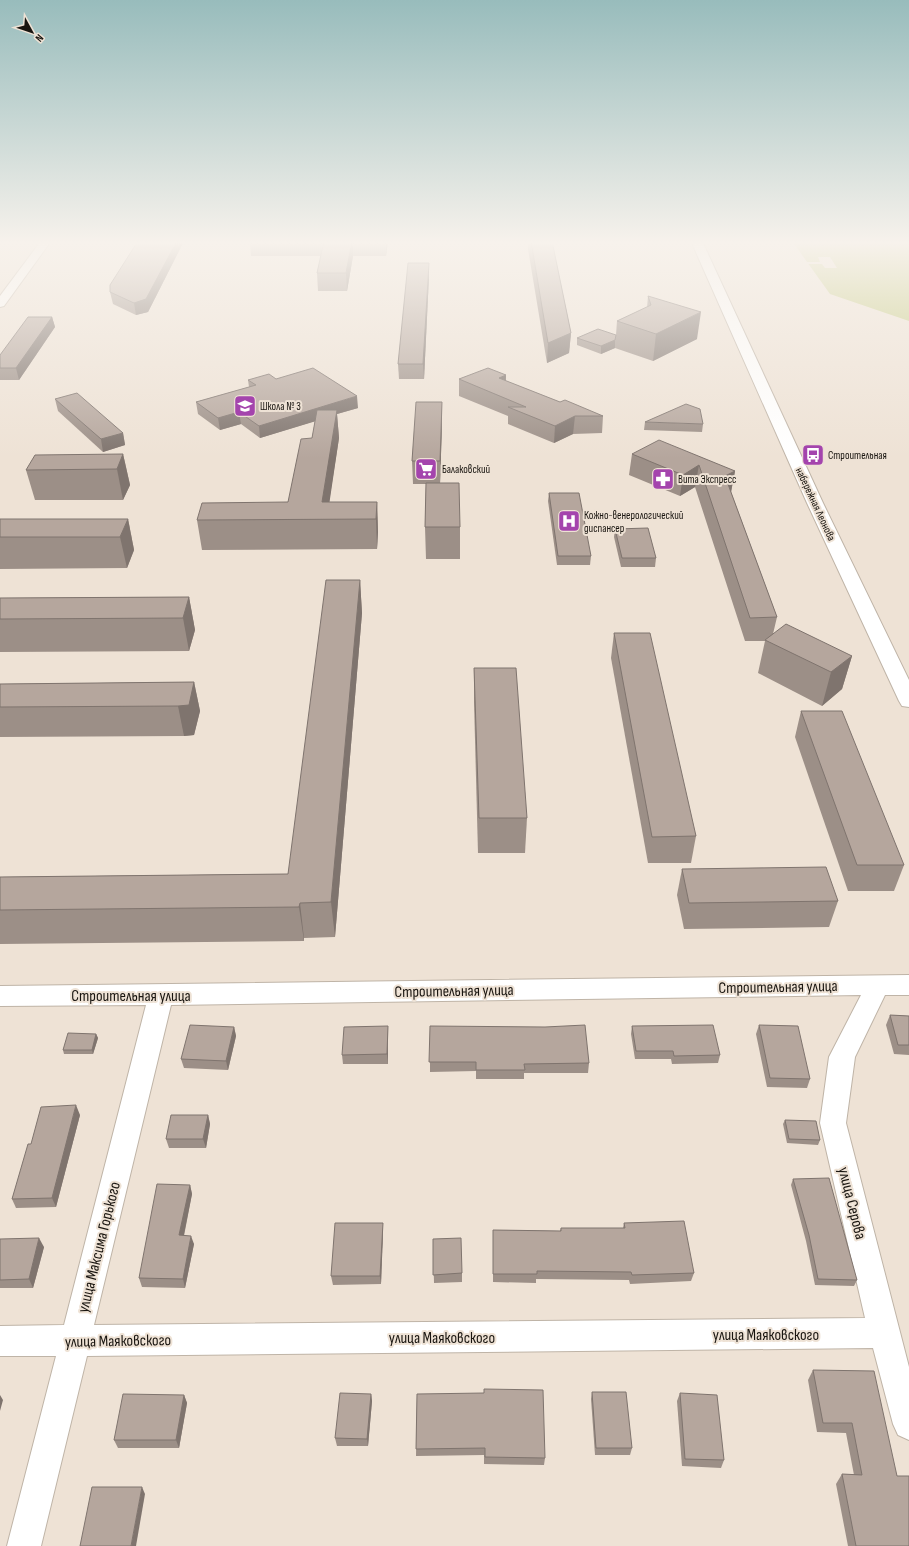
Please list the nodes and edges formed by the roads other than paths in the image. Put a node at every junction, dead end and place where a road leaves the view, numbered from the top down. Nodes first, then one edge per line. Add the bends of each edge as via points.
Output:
1 (729, 313) edge
2 (909, 701) edge
3 (878, 985) junction
4 (909, 985) edge
5 (161, 995) junction
6 (0, 996) edge
7 (884, 1333) junction
8 (74, 1340) junction
9 (0, 1341) edge
10 (909, 1424) edge
11 (24, 1546) edge

1 - 2 main road, набережная Леонова
3 - 4 street, Строительная улица
3 - 5 street, Строительная улица
3 - 7 street, улица Серова via 842,1057 834,1123
5 - 6 street, Строительная улица
5 - 8 street, улица Максима Горького
7 - 8 street, улица Маяковского
7 - 10 street, улица Серова
8 - 9 street, улица Маяковского
8 - 11 street, улица Максима Горького

